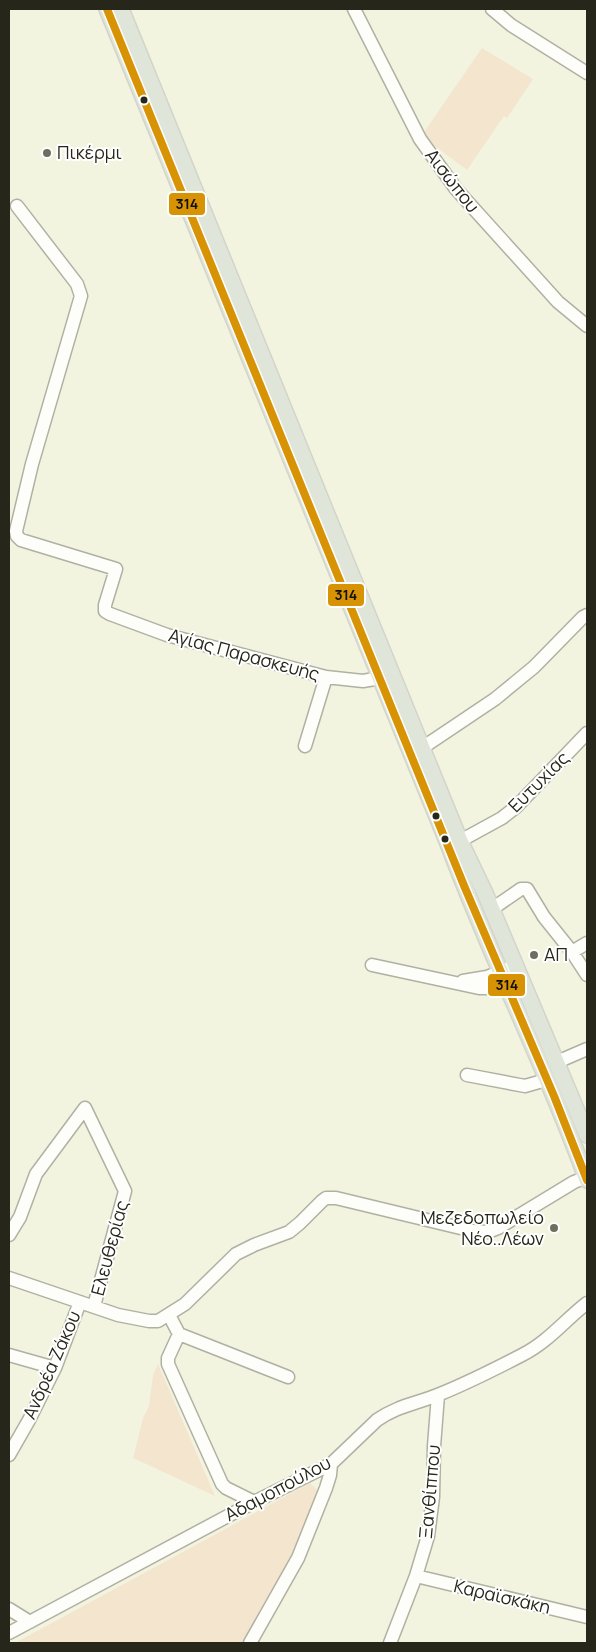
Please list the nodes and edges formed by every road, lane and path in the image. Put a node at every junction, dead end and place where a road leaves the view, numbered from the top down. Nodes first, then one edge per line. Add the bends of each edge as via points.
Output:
1 (107, 9) edge
2 (120, 9) edge
3 (354, 9) edge
4 (492, 9) edge
5 (587, 73) edge
6 (17, 206) dead end
7 (587, 326) edge
8 (587, 615) edge
9 (326, 677) junction
10 (380, 678) junction
11 (587, 733) edge
12 (305, 746) dead end
13 (422, 748) junction
14 (460, 840) junction
15 (492, 909) junction
16 (587, 942) edge
17 (572, 952) junction
18 (372, 965) dead end
19 (519, 972) junction
20 (587, 975) edge
21 (502, 979) junction
22 (587, 1049) edge
23 (556, 1062) junction
24 (467, 1075) dead end
25 (546, 1080) junction
26 (587, 1135) edge
27 (586, 1174) edge
28 (9, 1234) edge
29 (9, 1278) edge
30 (80, 1302) junction
31 (587, 1303) edge
32 (94, 1306) junction
33 (169, 1315) junction
34 (179, 1334) junction
35 (9, 1355) edge
36 (55, 1368) junction
37 (288, 1376) dead end
38 (438, 1395) junction
39 (9, 1455) edge
40 (331, 1464) junction
41 (254, 1502) junction
42 (416, 1576) junction
43 (9, 1609) edge
44 (587, 1617) edge
45 (30, 1622) junction
46 (9, 1633) edge
47 (250, 1643) edge
48 (390, 1643) edge

1 - 10 main road
2 - 13 main road
3 - 7 street, Αισώπου via 420,139 456,189 558,302
4 - 5 street via 511,25
6 - 9 street, Αγίας Παρασκευής via 77,284 81,296 32,464 16,534 21,540 116,570 105,605 105,611 111,614 167,635
8 - 13 street via 534,667 495,699
9 - 10 street, Αγίας Παρασκευής via 363,681
9 - 12 street
10 - 21 main road
11 - 14 street, Ευτυχίας via 516,807
13 - 14 main road
14 - 15 main road
15 - 17 street via 521,889 527,889
15 - 19 main road
16 - 17 street
17 - 20 street
18 - 21 street via 453,981
19 - 21 street
19 - 23 main road
21 - 25 main road
22 - 23 street
23 - 26 main road
24 - 25 street via 526,1086
25 - 27 main road
27 - 33 street via 488,1232 326,1198 289,1232 236,1254 185,1304
28 - 32 street, Ελευθερίας via 20,1218 36,1174 85,1108 125,1191
29 - 30 street
30 - 32 street
30 - 36 street, Ανδρέα Ζάκου
31 - 38 street, Αδαμοπούλου via 531,1350
32 - 33 street via 149,1322
33 - 34 street
34 - 37 street
34 - 41 street via 168,1364 222,1484
35 - 36 street
36 - 39 street, Ανδρέα Ζάκου
38 - 40 street, Αδαμοπούλου via 401,1406 377,1420
38 - 42 street, Ξανθίππου via 430,1522
40 - 41 street, Αδαμοπούλου
40 - 47 street via 326,1488 298,1558
41 - 45 street, Αδαμοπούλου
42 - 44 street, Καραϊσκάκη
42 - 48 street, Ξανθίππου
43 - 45 street
45 - 46 street, Αδαμοπούλου

